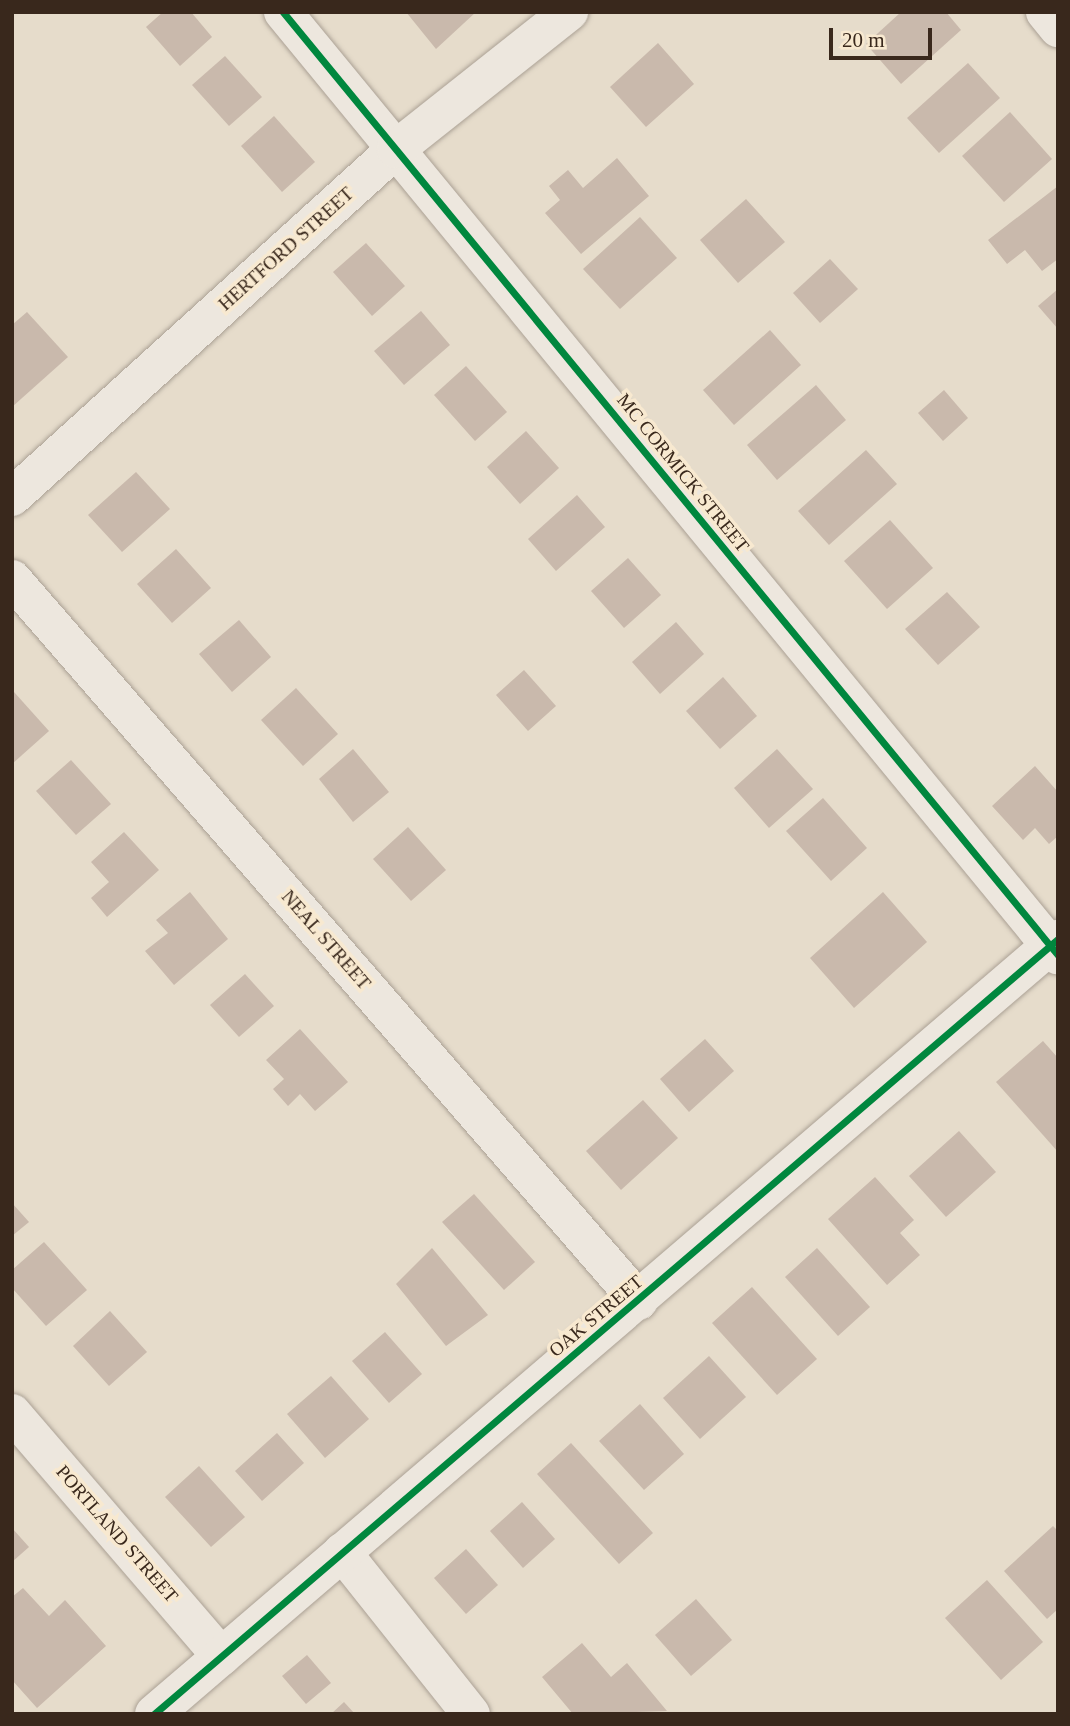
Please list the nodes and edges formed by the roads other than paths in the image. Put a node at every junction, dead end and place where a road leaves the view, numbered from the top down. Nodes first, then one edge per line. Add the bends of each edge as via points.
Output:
1 (283, 12) edge
2 (569, 12) edge
3 (1045, 12) edge
4 (1058, 28) edge
5 (396, 149) junction
6 (12, 497) edge
7 (12, 579) edge
8 (1055, 947) edge
9 (639, 1301) junction
10 (12, 1413) edge
11 (342, 1552) junction
12 (221, 1656) junction
13 (153, 1714) edge
14 (471, 1714) edge

1 - 5 street, MC CORMICK STREET
2 - 5 street, HERTFORD STREET
3 - 4 street
5 - 6 street, HERTFORD STREET
5 - 8 street, MC CORMICK STREET
7 - 9 street, NEAL STREET
8 - 9 street, OAK STREET
9 - 11 street, OAK STREET
10 - 12 street, PORTLAND STREET
11 - 12 street, OAK STREET
11 - 14 street
12 - 13 street, OAK STREET

